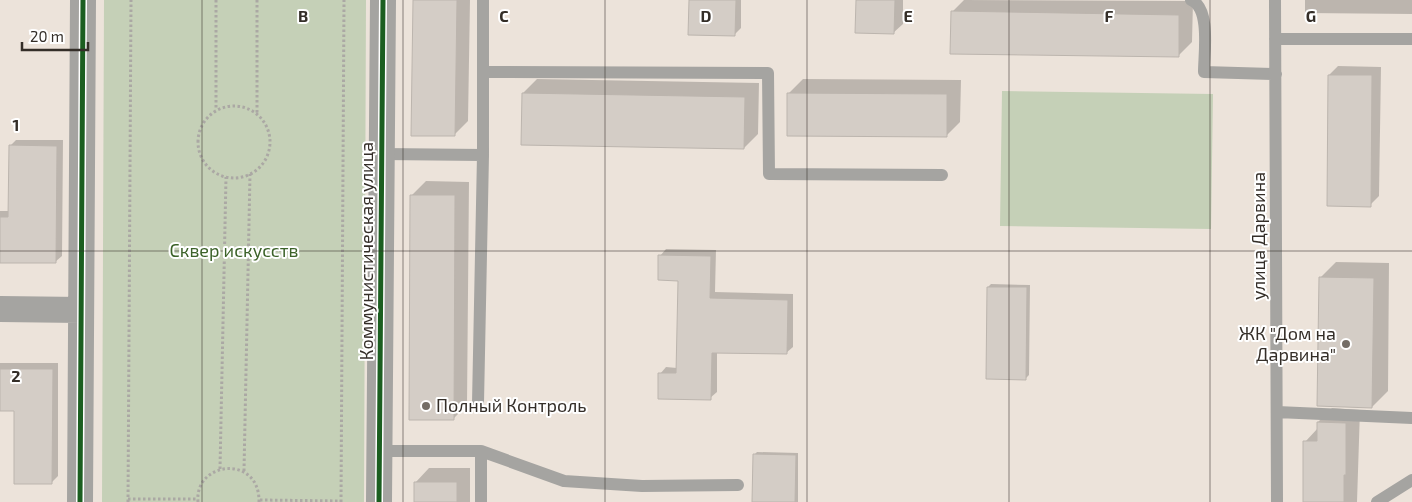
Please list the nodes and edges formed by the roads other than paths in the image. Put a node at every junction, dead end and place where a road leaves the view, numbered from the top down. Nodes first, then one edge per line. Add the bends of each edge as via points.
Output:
1 (83, 0) edge
2 (383, 0) edge
3 (483, 0) edge
4 (1191, 0) edge
5 (1275, 0) edge
6 (1275, 39) junction
7 (1412, 39) edge
8 (483, 72) junction
9 (1276, 74) junction
10 (382, 154) junction
11 (483, 155) junction
12 (942, 174) dead end
13 (0, 310) edge
14 (81, 310) junction
15 (478, 403) dead end
16 (1277, 412) junction
17 (1412, 418) edge
18 (380, 451) junction
19 (481, 451) junction
20 (1412, 480) edge
21 (738, 485) dead end
22 (80, 502) edge
23 (379, 502) edge
24 (481, 502) edge
25 (1277, 502) edge
26 (1377, 502) edge

1 - 14 street
2 - 10 street, Коммунистическая улица
3 - 8 lane
4 - 9 lane via 1205,17 1204,72
5 - 6 lane, улица Дарвина
6 - 7 lane
6 - 9 lane, улица Дарвина
8 - 11 lane
8 - 12 lane via 768,72 769,174
9 - 16 lane, улица Дарвина
10 - 11 lane
10 - 18 street, Коммунистическая улица
11 - 15 lane
13 - 14 street
14 - 22 street
16 - 17 lane
16 - 25 lane, улица Дарвина
18 - 19 lane
18 - 23 street, Коммунистическая улица
19 - 21 lane via 564,481 642,486
19 - 24 lane
20 - 26 lane

